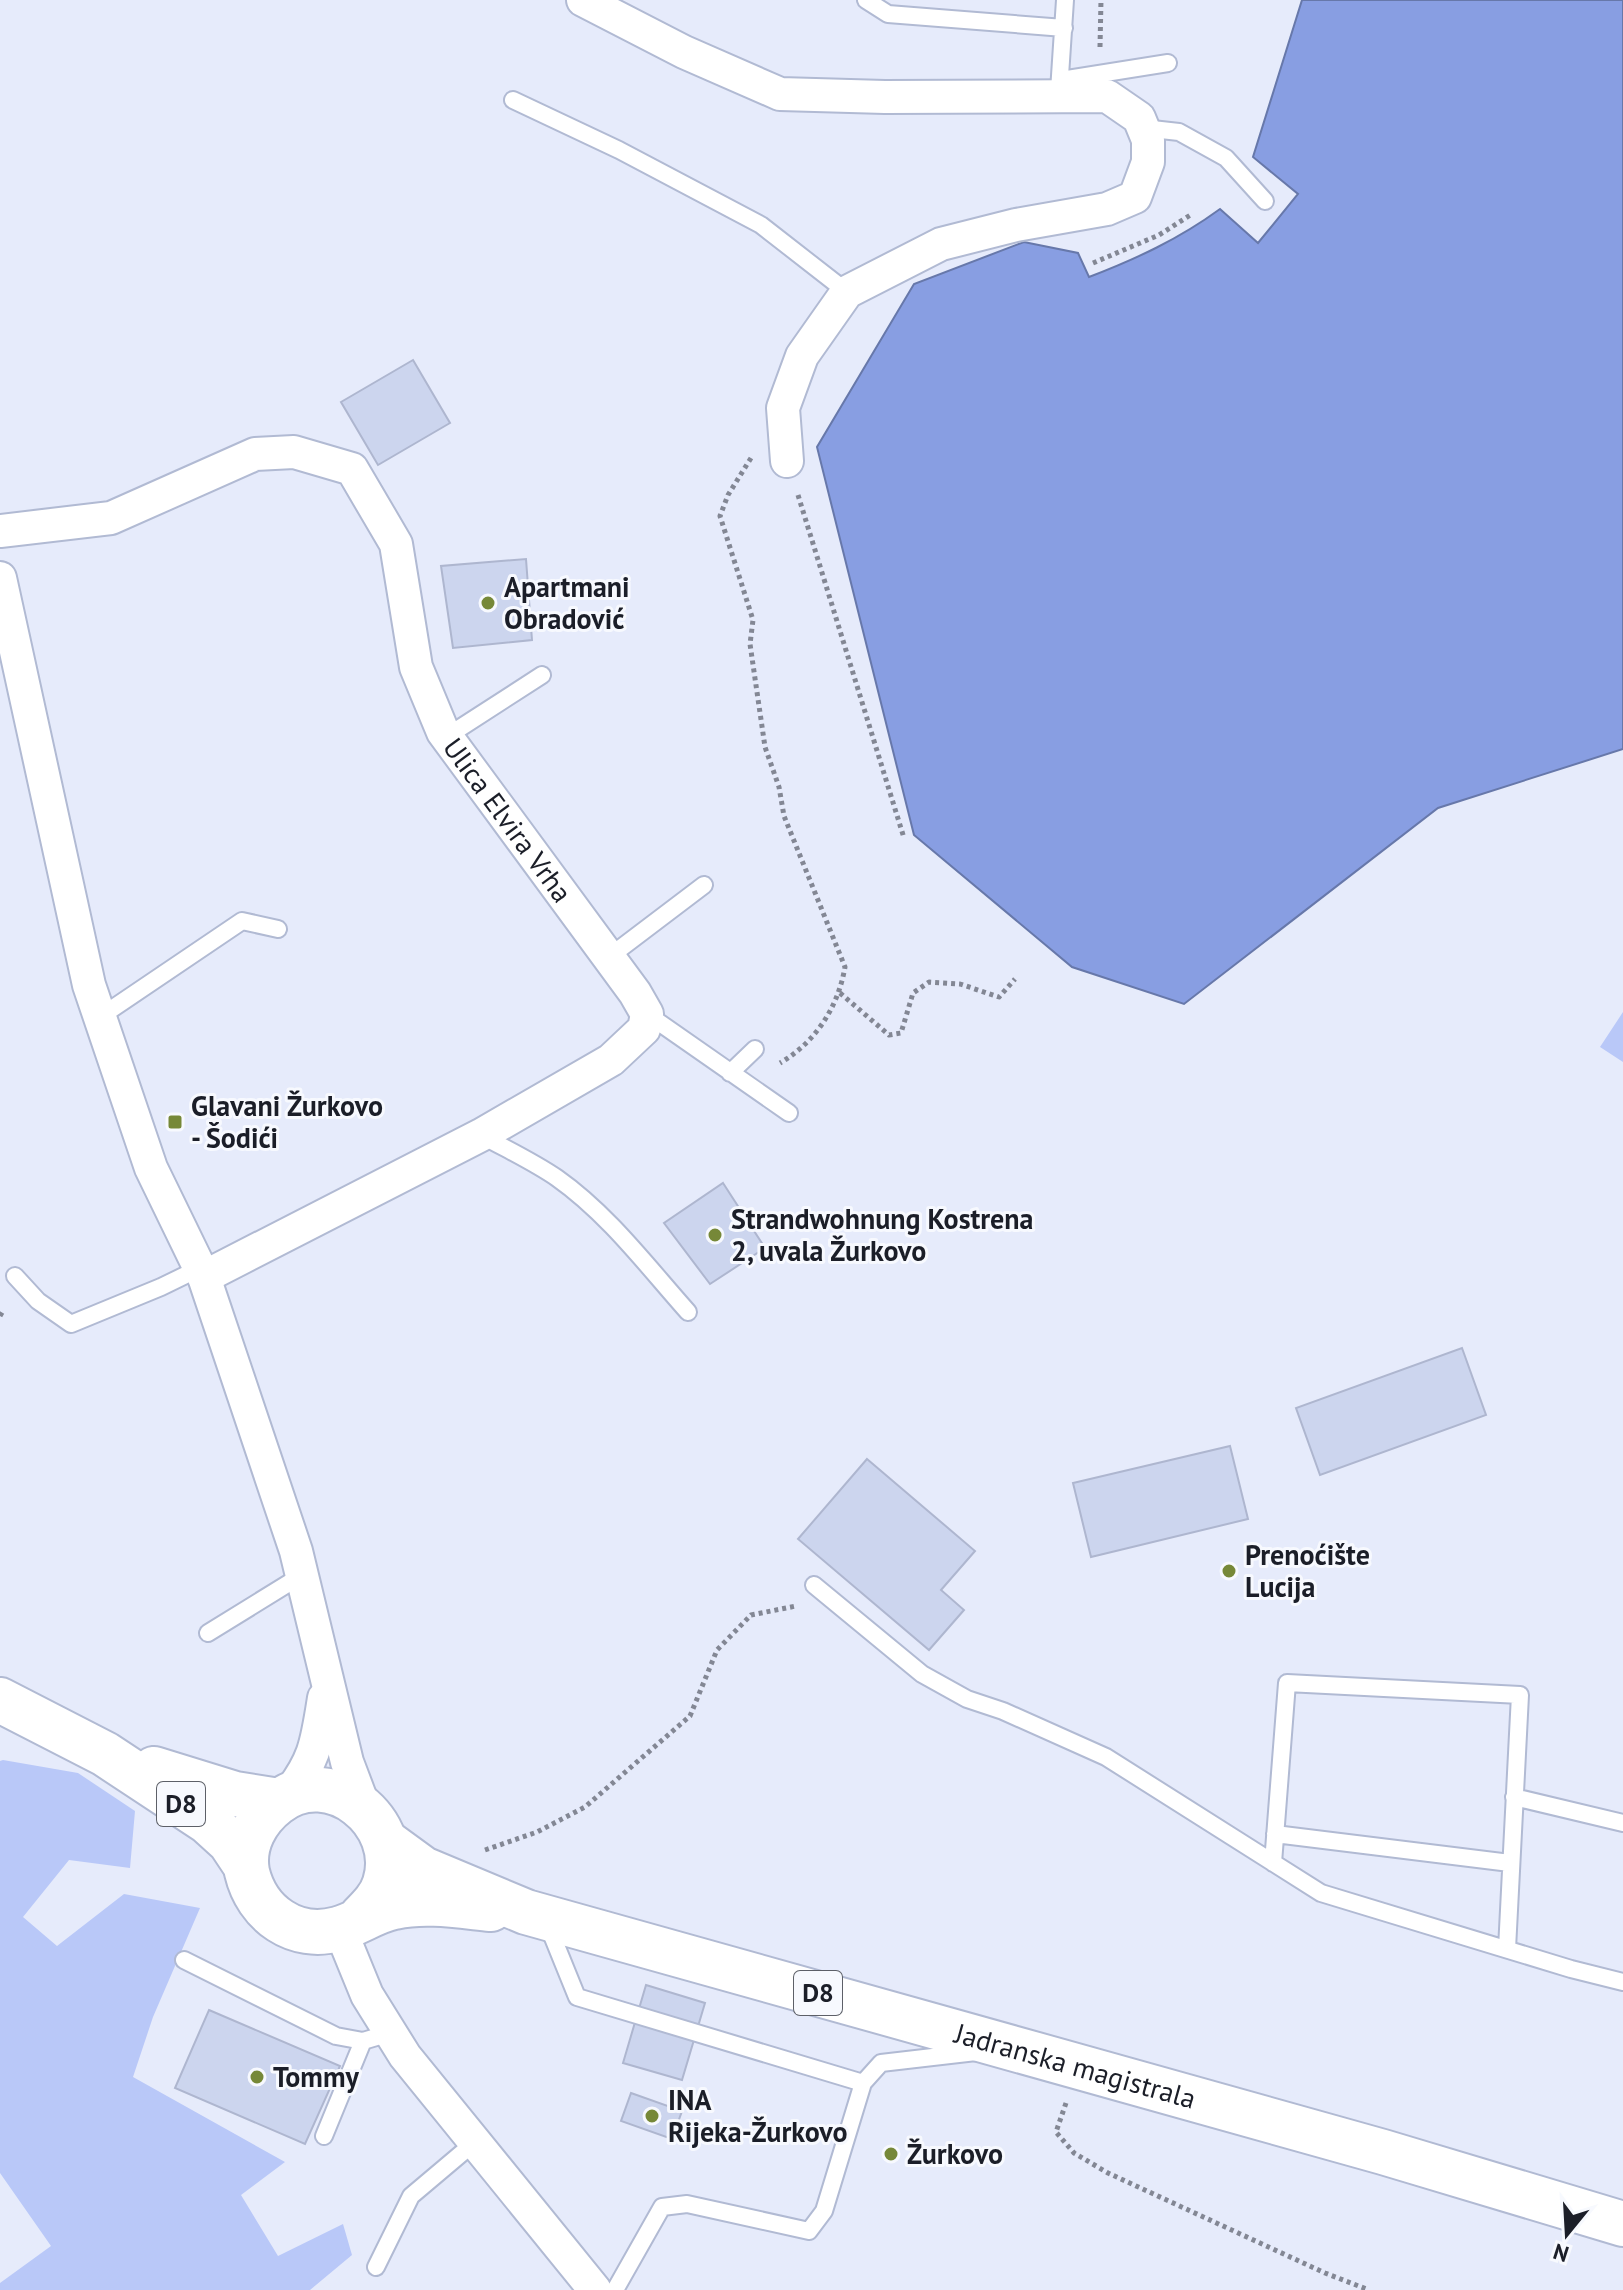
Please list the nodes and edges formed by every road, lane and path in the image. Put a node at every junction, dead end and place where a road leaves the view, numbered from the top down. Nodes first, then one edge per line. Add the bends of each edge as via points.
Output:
1 (583, 0) edge
2 (866, 0) edge
3 (1065, 0) edge
4 (1064, 28) junction
5 (1168, 63) dead end
6 (1060, 88) junction
7 (513, 100) dead end
8 (1143, 128) junction
9 (1265, 201) dead end
10 (1192, 214) dead end
11 (1093, 263) dead end
12 (847, 292) junction
13 (783, 408) junction
14 (787, 461) joint
15 (0, 531) edge
16 (0, 578) edge
17 (542, 675) dead end
18 (446, 737) junction
19 (904, 838) dead end
20 (704, 885) dead end
21 (278, 929) dead end
22 (609, 957) junction
23 (1015, 979) dead end
24 (840, 993) junction
25 (647, 1014) junction
26 (100, 1017) junction
27 (755, 1049) dead end
28 (730, 1073) junction
29 (745, 1084) junction
30 (789, 1113) dead end
31 (481, 1135) junction
32 (202, 1272) junction
33 (15, 1276) dead end
34 (688, 1312) dead end
35 (302, 1575) junction
36 (814, 1585) joint
37 (208, 1633) dead end
38 (326, 1679) junction
39 (0, 1700) edge
40 (105, 1754) junction
41 (1514, 1797) junction
42 (282, 1799) junction
43 (1623, 1823) edge
44 (375, 1825) junction
45 (1275, 1834) junction
46 (484, 1851) dead end
47 (1273, 1863) junction
48 (1510, 1863) junction
49 (246, 1866) junction
50 (536, 1914) junction
51 (351, 1923) junction
52 (1507, 1949) junction
53 (184, 1960) dead end
54 (1623, 1982) edge
55 (377, 2037) junction
56 (1013, 2048) junction
57 (863, 2083) junction
58 (1068, 2097) dead end
59 (324, 2136) dead end
60 (475, 2142) junction
61 (1623, 2224) edge
62 (376, 2267) dead end
63 (595, 2290) edge
64 (615, 2290) edge
65 (1369, 2290) edge

1 - 6 street via 780,94
2 - 4 lane via 888,14
3 - 4 lane
4 - 6 lane
5 - 6 lane
6 - 8 street via 1107,96 1139,118
7 - 12 lane via 761,225
8 - 9 lane via 1179,132 1226,158
8 - 12 street via 1148,162 1135,197 1107,209 941,244
10 - 11 path via 1159,235
12 - 13 street via 802,356
13 - 14 street
13 - 24 path via 720,516 753,620 750,644 765,747 784,816 845,967
14 - 19 path
15 - 18 street, Ulica Elvira Vrha via 111,518 255,454 294,452 352,469 396,544 416,667
16 - 26 street
17 - 18 lane
18 - 22 street, Ulica Elvira Vrha
20 - 22 lane
21 - 26 lane via 242,921
22 - 25 street, Ulica Elvira Vrha
23 - 24 path via 999,997 960,984 929,982 913,993 901,1033 889,1035
24 - 29 path via 799,1052
25 - 28 lane
25 - 31 street via 644,1029 611,1060
26 - 32 street via 151,1168
27 - 28 lane
28 - 29 lane
29 - 30 lane
31 - 32 street
31 - 34 lane via 580,1197
32 - 33 lane via 71,1324 38,1301
32 - 35 street
35 - 37 lane
35 - 38 street
36 - 46 path via 797,1605 751,1615 717,1650 690,1716 585,1807
36 - 47 lane via 922,1674 967,1699 1106,1757
38 - 42 street via 317,1745 305,1773
38 - 44 street via 347,1762
39 - 40 main road, Jadranska magistrala / D8
40 - 42 main road, Jadranska magistrala / D8 via 235,1794
40 - 49 main road, Jadranska magistrala / D8 via 208,1822
41 - 43 lane
41 - 45 lane via 1520,1695 1287,1683
41 - 48 lane
42 - 44 main road, Jadranska magistrala / D8 via 306,1791 346,1796
42 - 49 main road via 253,1829
44 - 50 main road, Jadranska magistrala / D8 via 423,1869
44 - 51 main road via 388,1863 385,1883 375,1902
45 - 47 lane
45 - 48 lane
47 - 52 lane via 1321,1893
48 - 52 lane
49 - 51 main road, Jadranska magistrala / D8 via 262,1906 278,1921 319,1932
50 - 51 main road, Jadranska magistrala / D8 via 395,1906
50 - 56 main road, Jadranska magistrala / D8
50 - 57 lane via 577,1997
51 - 55 street
52 - 54 lane
53 - 55 lane via 336,2036
55 - 59 lane
55 - 60 street via 405,2056
56 - 57 lane via 881,2063
56 - 61 main road, Jadranska magistrala / D8
57 - 64 lane via 824,2211 809,2231 687,2204 662,2207
58 - 65 path via 1056,2132 1074,2153
60 - 62 lane via 411,2196
60 - 63 street

